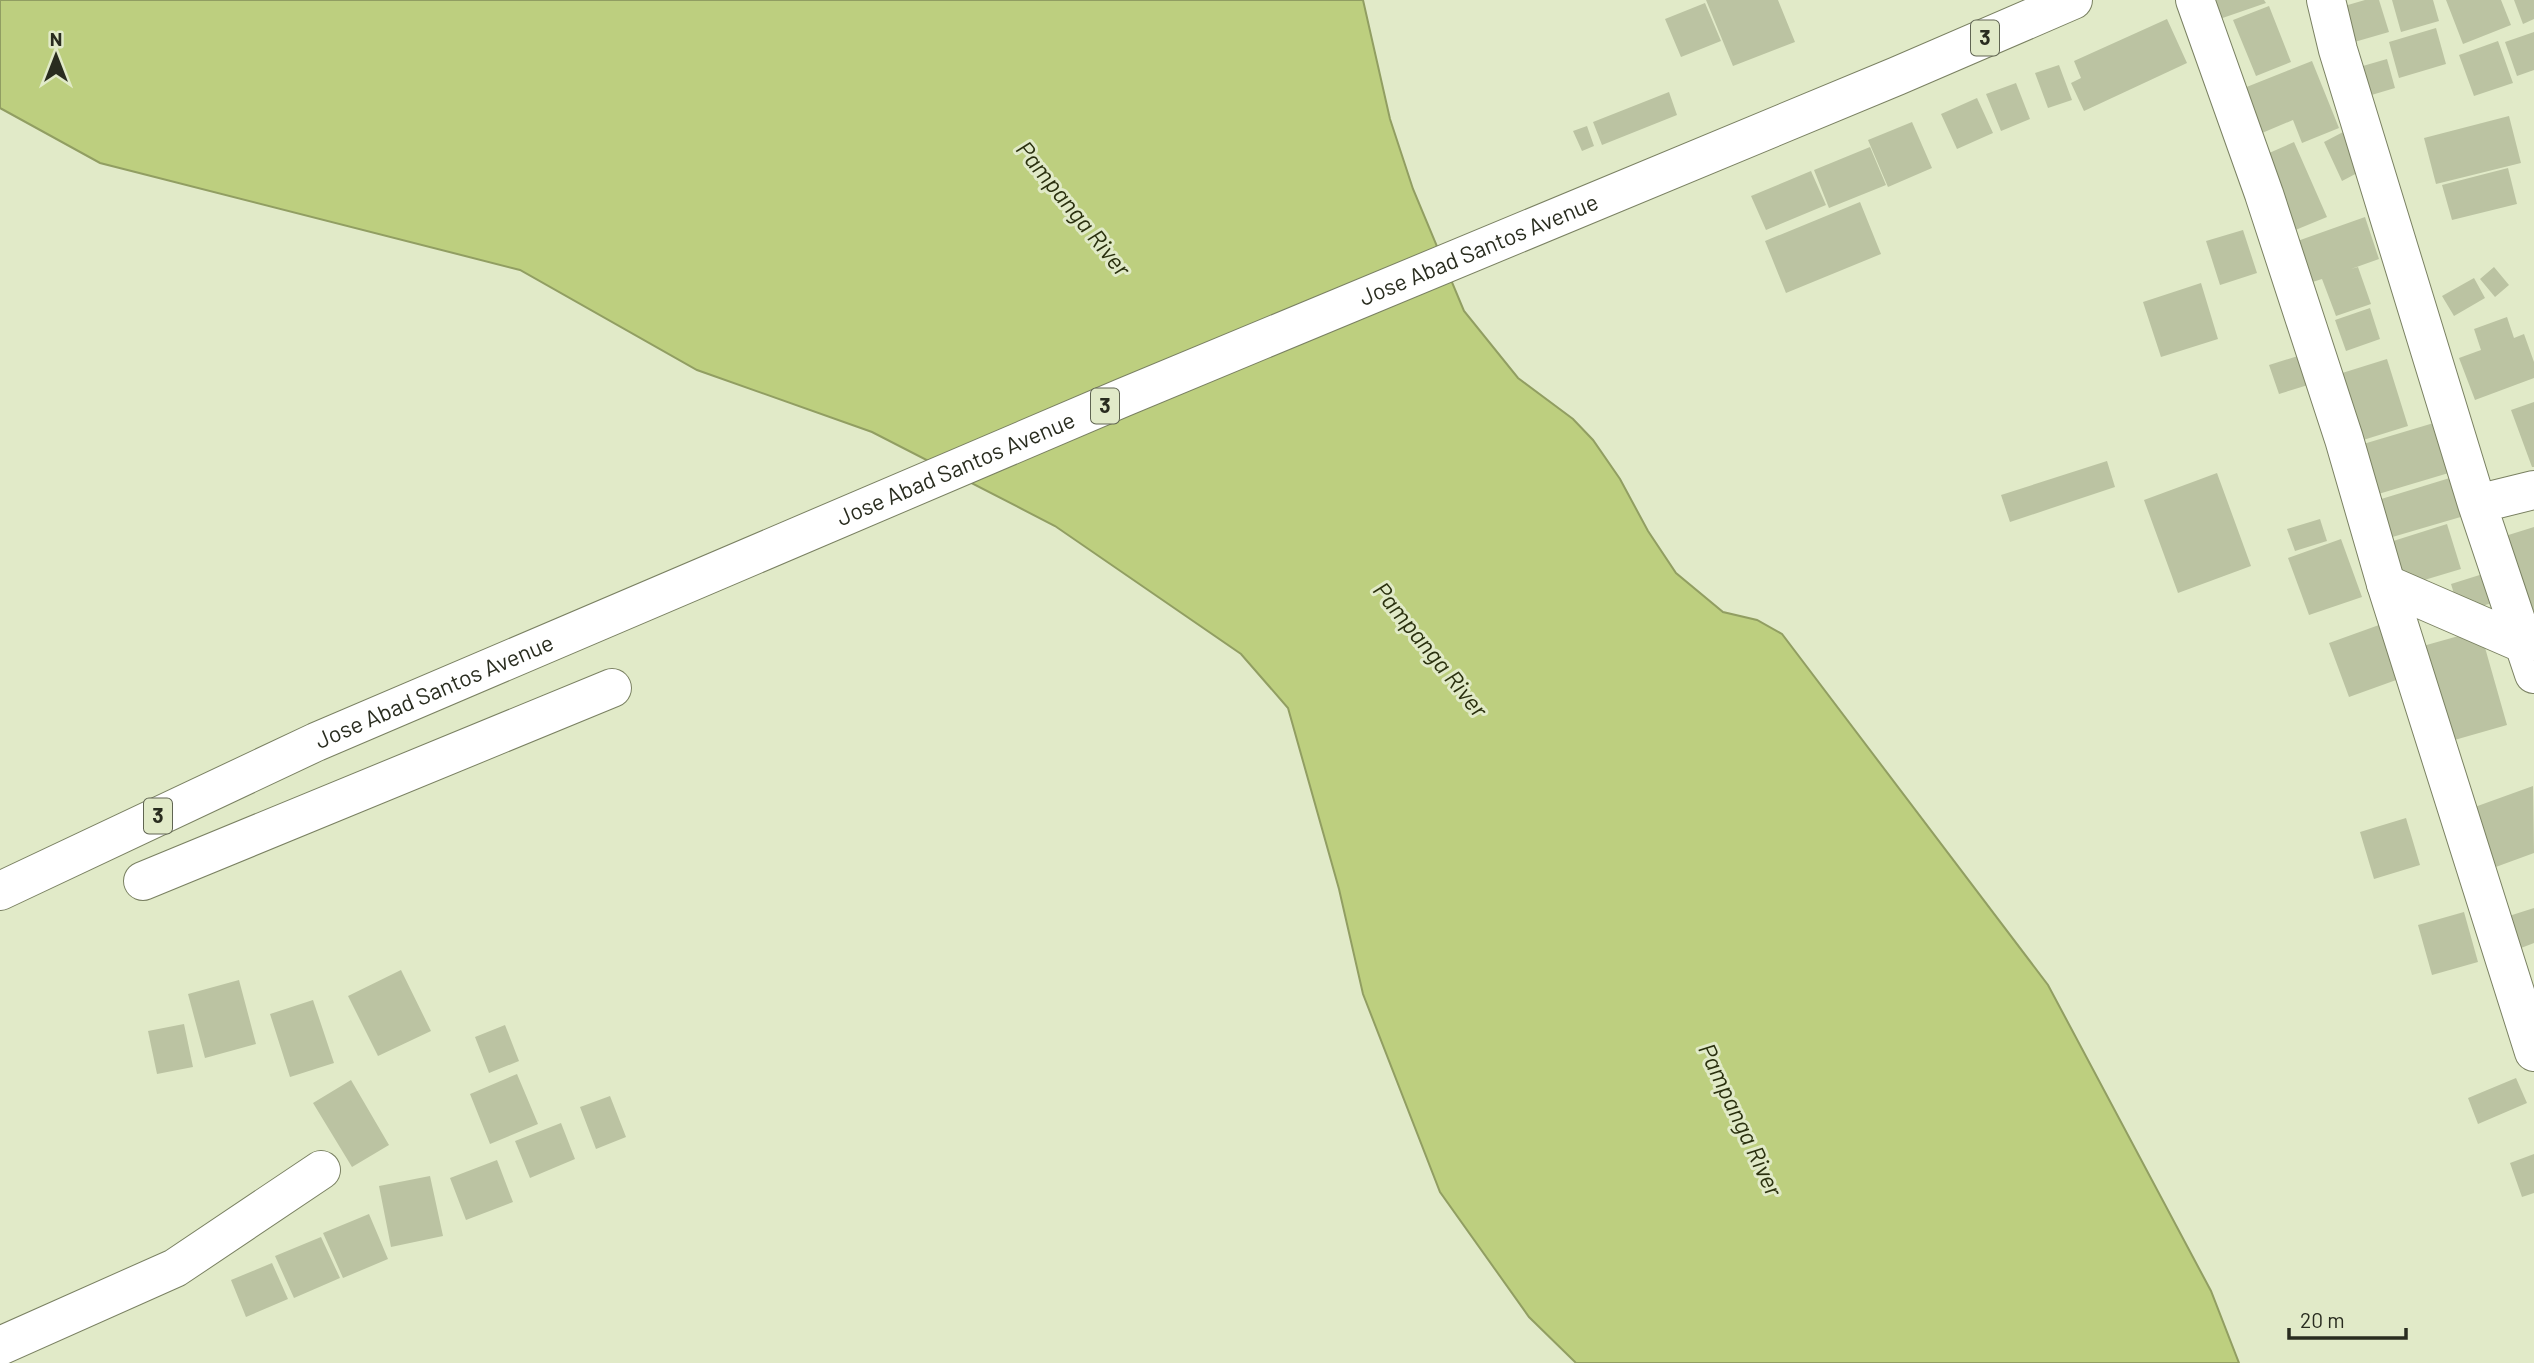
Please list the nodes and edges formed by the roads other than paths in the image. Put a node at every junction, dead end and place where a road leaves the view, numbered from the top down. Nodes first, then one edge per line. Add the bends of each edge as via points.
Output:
1 (2073, 0) edge
2 (2195, 0) edge
3 (2326, 0) edge
4 (2534, 490) edge
5 (2477, 504) junction
6 (2386, 584) junction
7 (2529, 659) edge
8 (612, 688) dead end
9 (143, 881) dead end
10 (0, 891) edge
11 (2534, 1052) edge
12 (321, 1170) dead end
13 (0, 1346) edge

1 - 10 main road, Jose Abad Santos Avenue / 3 via 316,741
2 - 6 main road via 2264,194
3 - 5 main road via 2337,50
4 - 5 main road
5 - 7 main road
6 - 7 main road
6 - 11 main road
8 - 9 main road
12 - 13 main road via 175,1269

